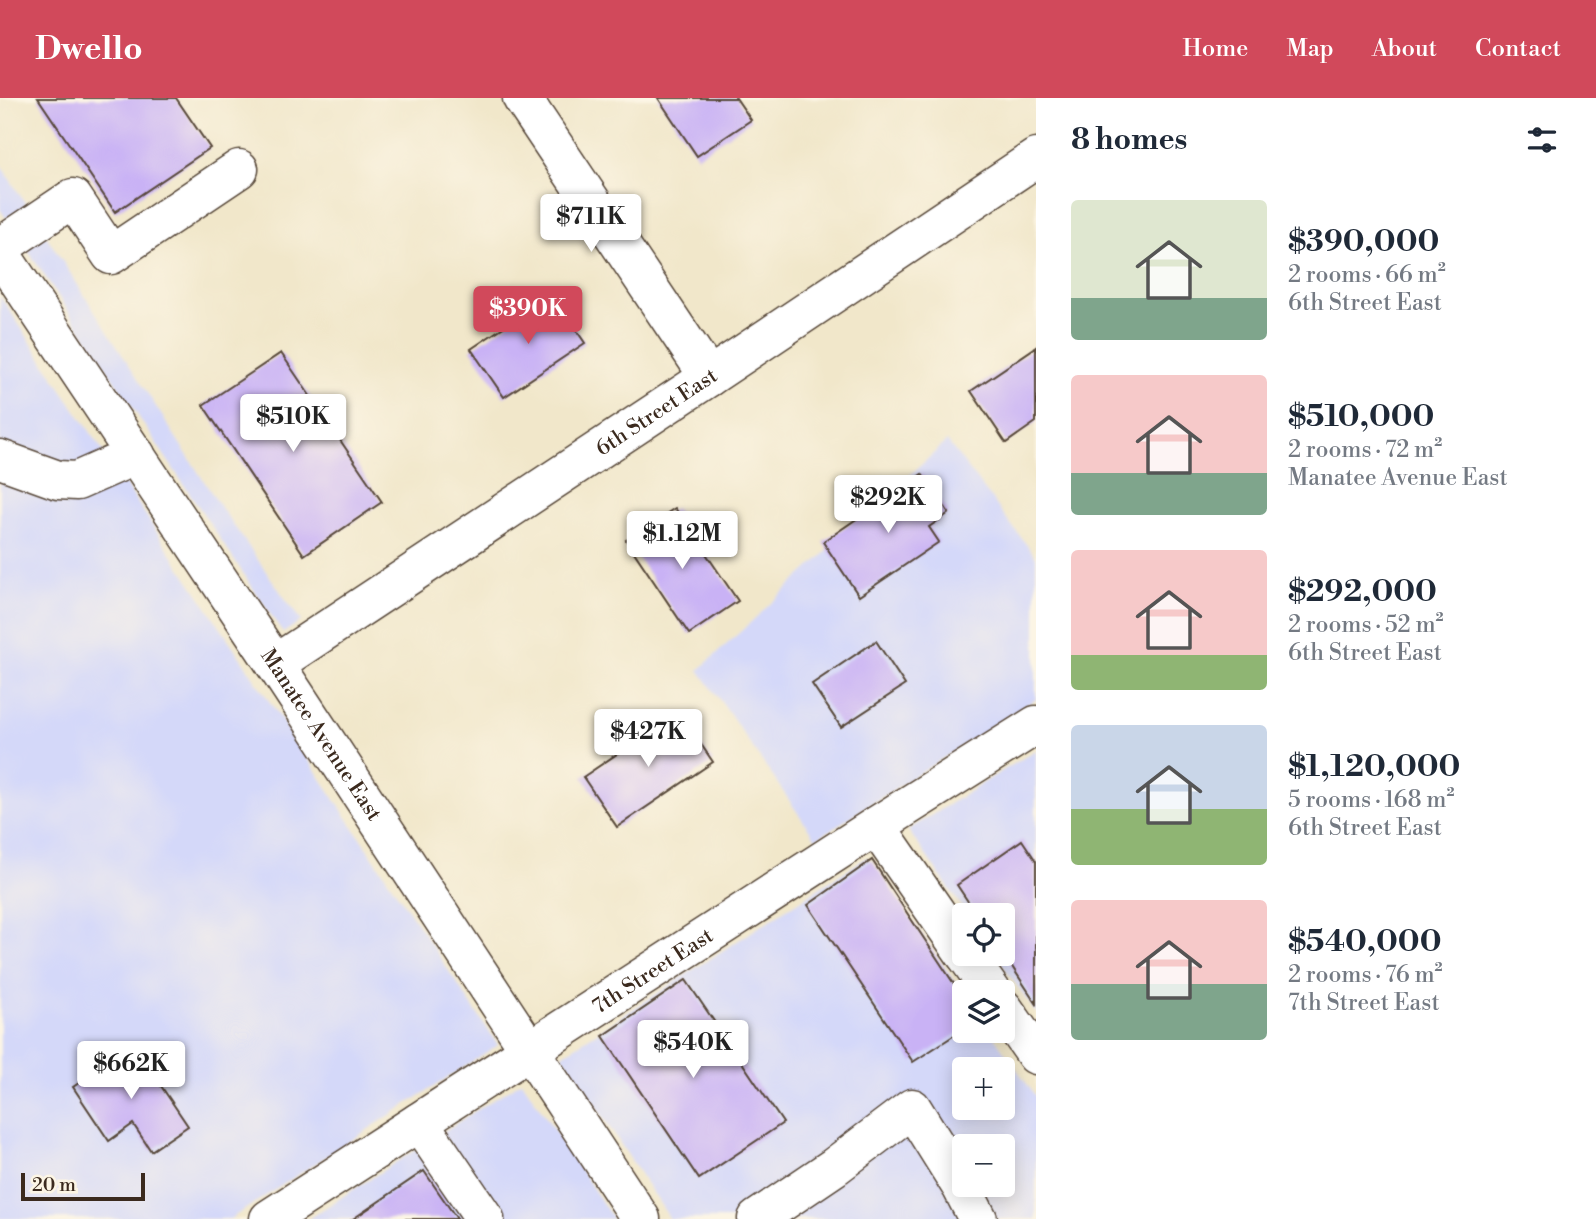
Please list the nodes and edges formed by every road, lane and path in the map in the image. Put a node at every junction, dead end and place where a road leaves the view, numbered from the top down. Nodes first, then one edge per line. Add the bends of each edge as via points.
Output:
1 (522, 98) edge
2 (1036, 158) edge
3 (239, 169) dead end
4 (0, 247) edge
5 (0, 253) edge
6 (709, 377) junction
7 (136, 455) junction
8 (0, 459) edge
9 (275, 664) junction
10 (1036, 725) edge
11 (876, 826) junction
12 (952, 934) edge
13 (1015, 1025) edge
14 (530, 1050) junction
15 (1036, 1055) edge
16 (419, 1122) junction
17 (269, 1219) edge
18 (485, 1219) edge
19 (641, 1219) edge
20 (757, 1219) edge
21 (978, 1219) edge

1 - 6 street
2 - 6 street, 6th Street East
3 - 4 street via 111,255 73,198
5 - 7 street, Manatee Avenue East
6 - 9 street, 6th Street East
7 - 8 street via 77,481 58,480
7 - 9 street, Manatee Avenue East
9 - 14 street, Manatee Avenue East
10 - 11 street, 7th Street East
11 - 12 street
11 - 14 street, 7th Street East
13 - 15 street
14 - 16 street, 7th Street East
14 - 19 street, Manatee Avenue East
16 - 17 street, 7th Street East
16 - 18 street
20 - 21 street via 912,1108

